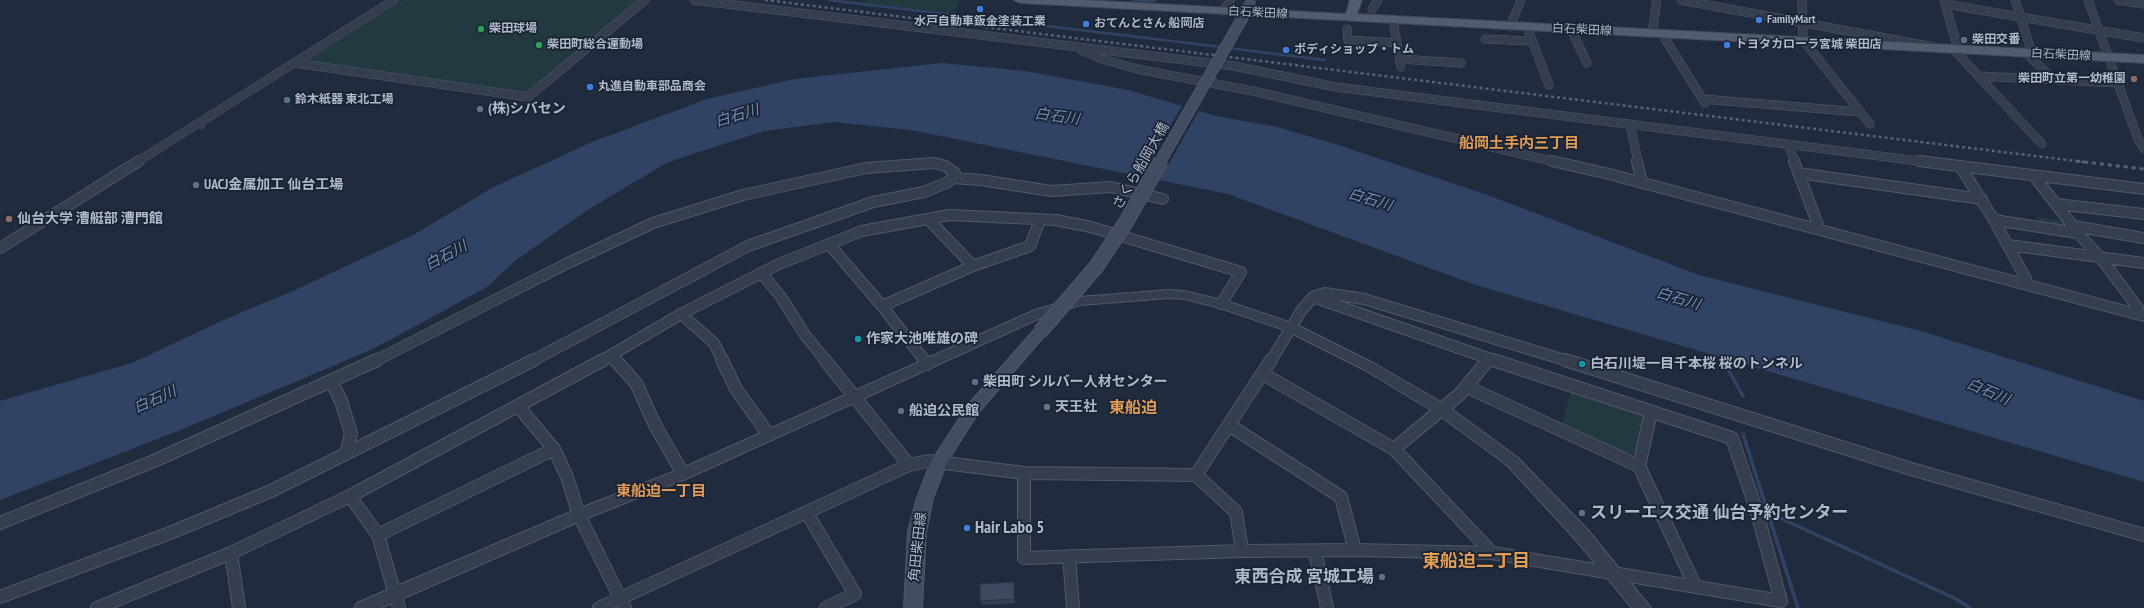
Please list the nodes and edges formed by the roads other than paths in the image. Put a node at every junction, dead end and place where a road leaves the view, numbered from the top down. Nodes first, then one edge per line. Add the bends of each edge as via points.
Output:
1 (394, 0) edge
2 (645, 0) edge
3 (694, 0) edge
4 (1020, 0) edge
5 (1231, 0) edge
6 (1356, 0) edge
7 (1378, 0) edge
8 (1521, 0) edge
9 (1657, 0) edge
10 (1680, 0) edge
11 (1802, 0) edge
12 (2015, 0) edge
13 (2088, 0) edge
14 (2118, 0) edge
15 (1089, 2) edge
16 (1252, 2) edge
17 (1944, 2) edge
18 (2144, 4) edge
19 (1372, 9) dead end
20 (1223, 11) junction
21 (1350, 17) junction
22 (2020, 17) junction
23 (1393, 20) junction
24 (1802, 22) junction
25 (1510, 26) junction
26 (1527, 27) junction
27 (1347, 29) dead end
28 (1571, 29) junction
29 (2100, 30) junction
30 (1657, 34) junction
31 (2144, 38) edge
32 (1485, 39) dead end
33 (1531, 41) junction
34 (1804, 41) junction
35 (1397, 43) junction
36 (1078, 47) junction
37 (1937, 48) junction
38 (1956, 49) junction
39 (2029, 53) junction
40 (2109, 57) junction
41 (2144, 59) edge
42 (1587, 62) dead end
43 (295, 63) junction
44 (1461, 64) dead end
45 (1979, 76) junction
46 (2053, 79) junction
47 (2118, 83) junction
48 (1549, 85) dead end
49 (1860, 112) junction
50 (1630, 124) junction
51 (1870, 124) dead end
52 (1788, 144) junction
53 (2042, 144) dead end
54 (2144, 149) edge
55 (1960, 166) junction
56 (1798, 174) junction
57 (2033, 175) junction
58 (953, 178) junction
59 (1641, 179) dead end
60 (2142, 191) edge
61 (1163, 199) dead end
62 (1982, 199) junction
63 (2056, 204) junction
64 (2144, 214) edge
65 (928, 219) junction
66 (1040, 220) junction
67 (1994, 220) junction
68 (1818, 225) dead end
69 (2076, 229) junction
70 (2144, 238) edge
71 (829, 244) junction
72 (2008, 245) junction
73 (0, 248) edge
74 (2100, 257) junction
75 (2144, 263) edge
76 (973, 266) junction
77 (762, 274) junction
78 (2026, 279) dead end
79 (1313, 296) junction
80 (1221, 304) junction
81 (882, 306) junction
82 (2141, 312) edge
83 (681, 314) junction
84 (1290, 327) junction
85 (1040, 332) joint
86 (611, 356) junction
87 (1490, 359) junction
88 (927, 364) junction
89 (1263, 374) junction
90 (331, 382) junction
91 (1467, 387) junction
92 (855, 397) junction
93 (518, 406) junction
94 (1441, 409) junction
95 (1651, 412) junction
96 (1229, 425) junction
97 (769, 435) junction
98 (554, 449) junction
99 (1394, 449) junction
100 (346, 454) junction
101 (939, 462) junction
102 (909, 465) junction
103 (1639, 466) junction
104 (1024, 473) junction
105 (683, 474) junction
106 (1196, 475) junction
107 (350, 496) junction
108 (808, 513) junction
109 (579, 515) junction
110 (0, 523) edge
111 (378, 535) junction
112 (2144, 535) edge
113 (1355, 550) junction
114 (1242, 551) junction
115 (1315, 551) junction
116 (231, 553) junction
117 (1492, 553) junction
118 (1069, 556) junction
119 (1613, 572) junction
120 (1695, 586) junction
121 (0, 597) edge
122 (397, 601) edge
123 (622, 603) edge
124 (97, 608) edge
125 (239, 608) edge
126 (363, 608) edge
127 (599, 608) edge
128 (826, 608) edge
129 (913, 608) edge
130 (1073, 608) edge
131 (1327, 608) edge
132 (1642, 608) edge

1 - 43 street
2 - 43 street via 528,97
3 - 36 street
4 - 15 main road, 白石柴田線
5 - 20 street
6 - 21 main road
7 - 19 street
8 - 25 street
9 - 30 street via 1651,30
10 - 24 street
11 - 24 street
12 - 22 street
13 - 29 street
14 - 18 street
15 - 20 main road, 白石柴田線
16 - 85 main road, さくら船岡大橋, bridge via 1126,222 1096,266
17 - 22 street
17 - 38 street
20 - 21 main road, 白石柴田線
21 - 23 main road, 白石柴田線
22 - 29 street
22 - 39 street
23 - 25 main road, 白石柴田線
23 - 35 street
24 - 34 street
24 - 37 street via 1927,44
25 - 26 main road, 白石柴田線
26 - 28 main road, 白石柴田線
26 - 33 street
27 - 35 street via 1348,40
28 - 30 main road, 白石柴田線
28 - 42 street
29 - 31 street
29 - 40 street
30 - 34 main road, 白石柴田線
30 - 49 street via 1704,101
32 - 33 street
33 - 48 street
34 - 37 main road, 白石柴田線
34 - 49 street
35 - 44 street via 1401,63
36 - 50 street via 1234,66 1336,87
36 - 82 street via 1087,54 1137,69 1256,92 1609,174
37 - 38 main road, 白石柴田線
38 - 39 main road, 白石柴田線
38 - 45 street
39 - 40 main road, 白石柴田線
39 - 46 street
40 - 41 main road, 白石柴田線
40 - 47 street
43 - 73 street
45 - 46 street
45 - 53 street
46 - 47 street
47 - 54 street
49 - 51 street
50 - 52 street
50 - 59 street
52 - 55 street
52 - 56 street
55 - 57 street
55 - 62 street
56 - 62 street
56 - 68 street
57 - 60 street
57 - 63 street
58 - 61 street via 1051,190 1111,188
58 - 90 street via 955,173 952,170 934,163 866,168 795,182 700,207 653,223 616,240
58 - 100 street via 924,192 873,202 748,246 537,359
62 - 67 street
63 - 64 street
63 - 69 street
65 - 66 street via 950,215
65 - 71 street via 862,231
65 - 76 street
66 - 76 street via 1030,246
66 - 80 street via 1056,220 1091,227 1241,272
67 - 69 street
67 - 72 street
69 - 70 street
69 - 74 street
71 - 77 street via 779,264
71 - 81 street
72 - 74 street
72 - 78 street
74 - 75 street
74 - 82 street
76 - 81 street
77 - 83 street
77 - 92 street via 781,297 805,335
79 - 84 street
79 - 87 street
79 - 112 street via 1330,293 1364,299 1903,466
80 - 84 street
80 - 88 street via 1169,294 1079,301 1040,314
81 - 88 street
83 - 86 street
83 - 97 street via 714,344 736,388
84 - 89 street
84 - 94 street via 1370,367
85 - 101 main road, 角田柴田線 via 973,409
86 - 93 street
86 - 105 street via 636,383 655,425
87 - 91 street
87 - 95 street
88 - 92 street
89 - 96 street
89 - 99 street
90 - 100 street via 342,401 350,433
90 - 110 street via 154,461
91 - 94 street
91 - 103 street
92 - 97 street
92 - 102 street
93 - 98 street
93 - 107 street
94 - 99 street
94 - 119 street via 1512,461
95 - 103 street
95 - 120 street via 1732,438 1756,509 1781,601
96 - 106 street
96 - 113 street via 1341,497
97 - 105 street
98 - 109 street via 567,477
98 - 111 street
99 - 117 street
100 - 121 street via 272,491 178,530
101 - 102 street
101 - 104 street
101 - 129 main road, 角田柴田線 via 925,498 917,532
102 - 108 street
103 - 120 street
104 - 106 street
104 - 118 street via 1024,558
105 - 109 street
106 - 114 street via 1236,512
107 - 111 street
107 - 116 street
108 - 123 street
108 - 128 street via 855,594
109 - 122 street
109 - 123 street
111 - 122 street
113 - 115 street
113 - 117 street
114 - 115 street
114 - 118 street
115 - 131 street
116 - 124 street
116 - 125 street
117 - 119 street
118 - 130 street
119 - 120 street
119 - 132 street
122 - 126 street
123 - 127 street

